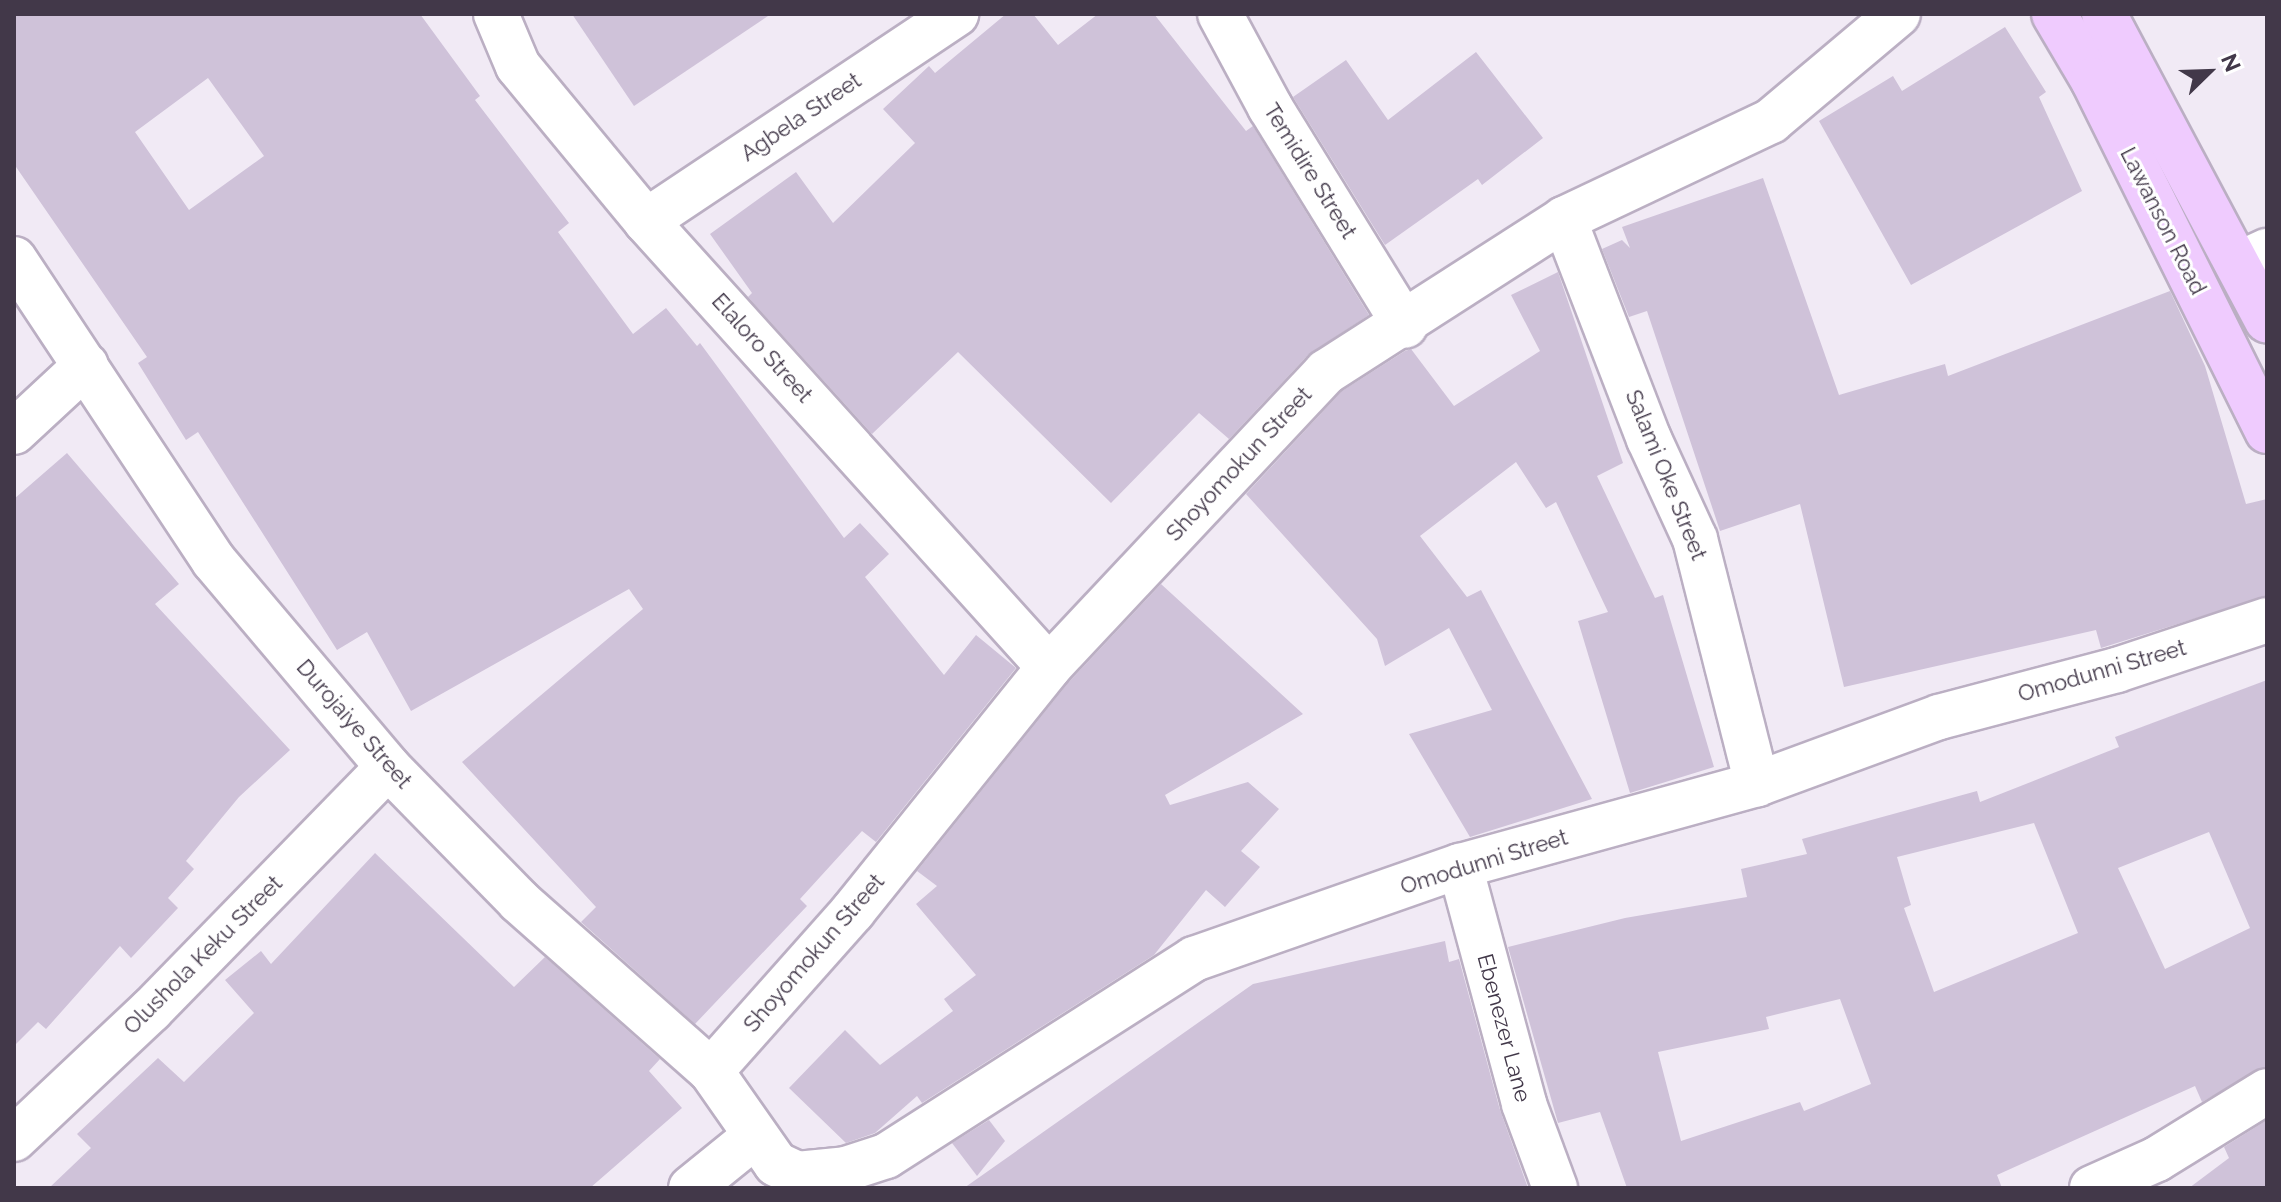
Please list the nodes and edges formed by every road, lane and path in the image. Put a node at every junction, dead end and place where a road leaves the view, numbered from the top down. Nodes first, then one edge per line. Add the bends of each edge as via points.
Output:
1 (496, 14) edge
2 (956, 14) edge
3 (1220, 14) edge
4 (1898, 14) edge
5 (2054, 14) edge
6 (2104, 14) edge
7 (1564, 219) junction
8 (646, 221) junction
9 (2254, 257) edge
10 (14, 259) edge
11 (2267, 320) edge
12 (1405, 326) junction
13 (86, 365) junction
14 (2267, 431) edge
15 (14, 432) edge
16 (2267, 620) edge
17 (1049, 667) junction
18 (388, 767) junction
19 (1757, 784) junction
20 (1460, 866) junction
21 (711, 1071) junction
22 (2267, 1091) edge
23 (754, 1137) junction
24 (14, 1139) edge
25 (691, 1188) edge
26 (1555, 1188) edge
27 (2092, 1188) edge

1 - 8 street, Elaloro Street via 518,66
2 - 8 street, Agbela Street
3 - 12 street, Temidire Street via 1270,107
4 - 7 street, Shoyomokun Street via 1771,121
5 - 14 main road, Lawanson Road via 2093,80
6 - 9 main road
7 - 12 street, Shoyomokun Street
7 - 19 street, Salami Oke Street via 1649,439 1695,539
8 - 17 street, Elaloro Street
9 - 11 main road
10 - 13 street, Durojaiye Street
12 - 17 street, Shoyomokun Street via 1326,372
13 - 15 street
13 - 18 street, Durojaiye Street via 214,561
16 - 19 street, Omodunni Street via 2117,670 1939,717
17 - 21 street, Shoyomokun Street via 853,911
18 - 21 street, Durojaiye Street via 519,901
18 - 24 street, Olushola Keku Street via 151,1010
19 - 20 street, Omodunni Street
20 - 23 street, Omodunni Street via 1194,959 886,1156 846,1169 797,1174 776,1164
20 - 26 street, Ebenezer Lane via 1524,1104
21 - 23 street, Durojaiye Street
22 - 27 street via 2157,1159
23 - 25 street

